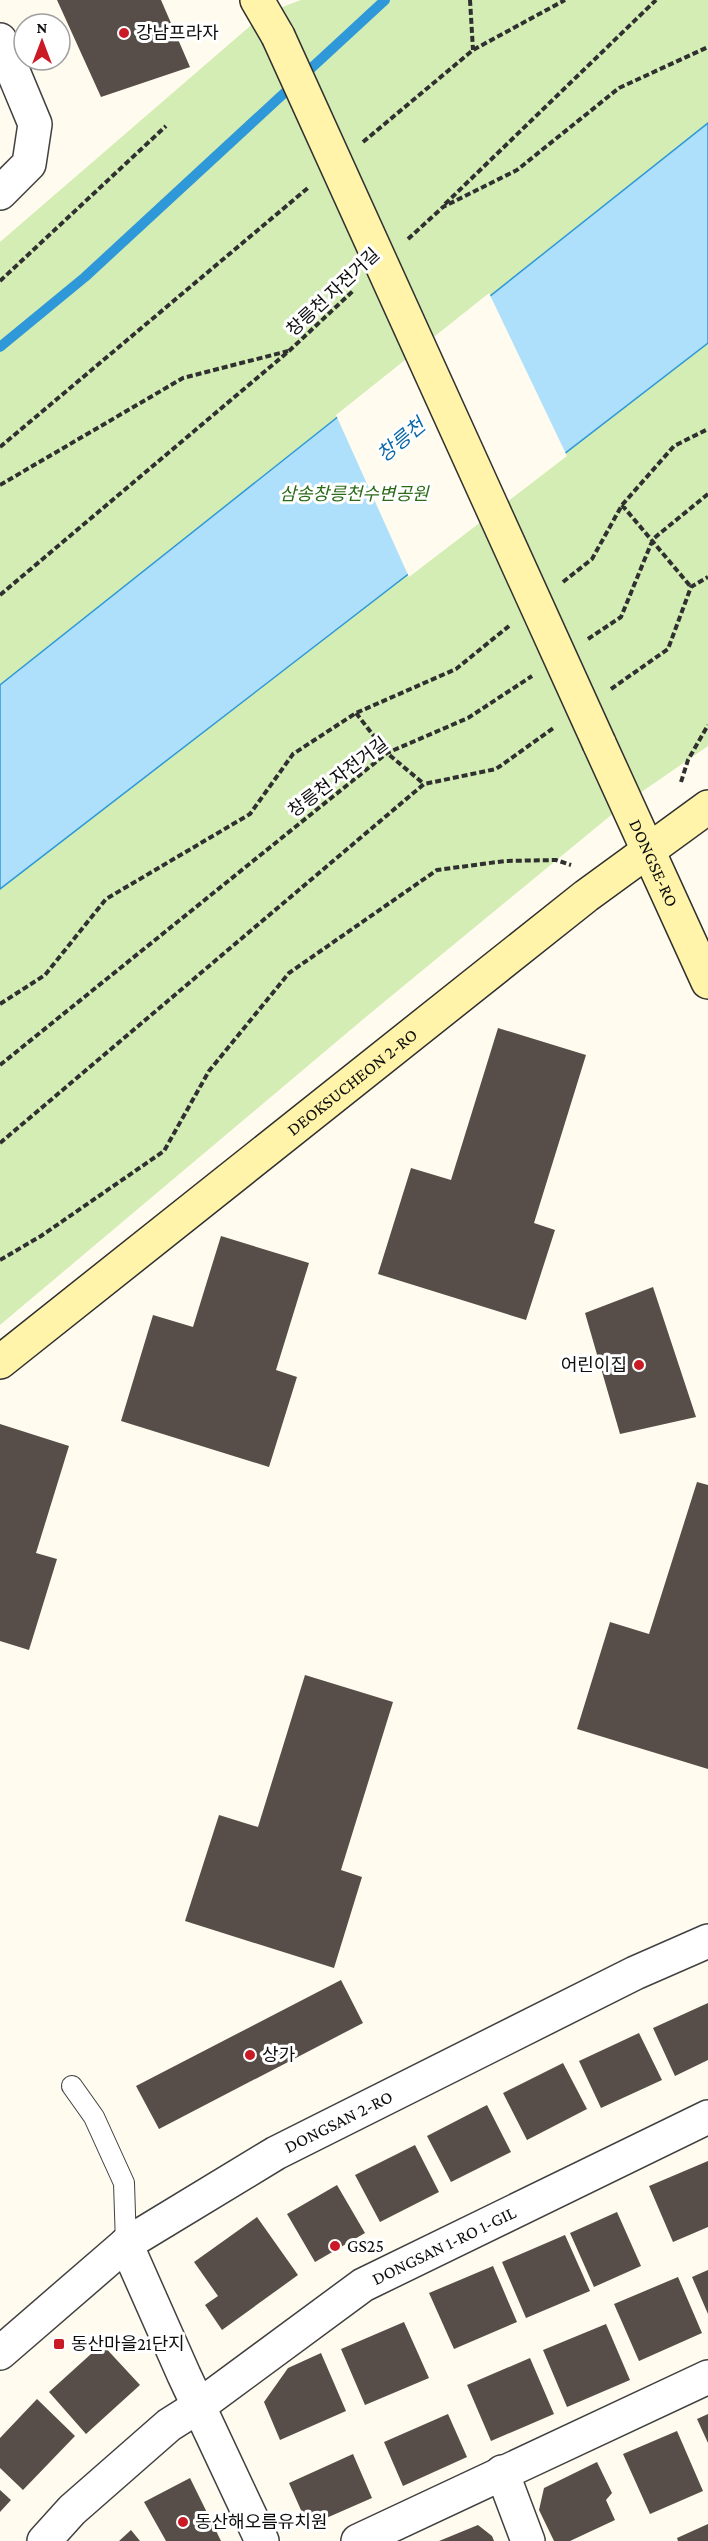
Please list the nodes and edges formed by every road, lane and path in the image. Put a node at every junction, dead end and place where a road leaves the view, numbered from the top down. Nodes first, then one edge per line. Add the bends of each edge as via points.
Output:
1 (257, 0) edge
2 (470, 0) edge
3 (565, 0) edge
4 (657, 0) edge
5 (0, 40) edge
6 (708, 47) edge
7 (473, 50) junction
8 (166, 126) dead end
9 (355, 149) dead end
10 (318, 179) dead end
11 (0, 193) edge
12 (443, 207) junction
13 (400, 247) dead end
14 (0, 281) edge
15 (357, 287) dead end
16 (289, 351) junction
17 (708, 429) edge
18 (0, 447) edge
19 (0, 485) edge
20 (708, 494) edge
21 (622, 506) junction
22 (653, 539) junction
23 (708, 577) edge
24 (691, 587) junction
25 (556, 588) dead end
26 (0, 595) edge
27 (510, 625) dead end
28 (583, 642) dead end
29 (535, 674) dead end
30 (610, 689) dead end
31 (356, 713) junction
32 (562, 723) dead end
33 (708, 725) edge
34 (387, 753) junction
35 (680, 783) dead end
36 (424, 784) junction
37 (708, 807) edge
38 (649, 851) junction
39 (572, 865) dead end
40 (708, 982) edge
41 (0, 1004) edge
42 (0, 1065) edge
43 (0, 1143) edge
44 (0, 1260) edge
45 (0, 1362) edge
46 (708, 1941) edge
47 (72, 2086) dead end
48 (708, 2117) edge
49 (126, 2244) junction
50 (0, 2353) edge
51 (708, 2377) edge
52 (199, 2406) junction
53 (502, 2472) junction
54 (44, 2541) edge
55 (262, 2541) edge
56 (358, 2541) edge
57 (528, 2541) edge

1 - 38 main road, DONGSE-RO, bridge via 278,36
2 - 7 path
3 - 7 path
4 - 12 path
5 - 11 street via 35,124 28,164
6 - 12 path, 창릉천 자전거길 via 619,88 517,170
7 - 9 path
8 - 14 path
10 - 18 path
12 - 13 path, 창릉천 자전거길
15 - 16 path, 창릉천 자전거길
16 - 19 path via 183,378
16 - 26 path, 창릉천 자전거길
17 - 21 path via 674,446
20 - 22 path
21 - 22 path
21 - 25 path via 592,559
22 - 24 path
22 - 28 path via 621,617
23 - 24 path
24 - 30 path via 668,650
27 - 31 path via 456,669
29 - 34 path, 창릉천 자전거길 via 468,718
31 - 34 path
31 - 41 path via 293,754 250,814 106,899 45,975
32 - 36 path via 495,769
33 - 35 path
34 - 36 path
34 - 42 path, 창릉천 자전거길
36 - 43 path
37 - 38 main road, DEOKSUCHEON 2-RO
38 - 40 main road, DONGSE-RO
38 - 45 main road, DEOKSUCHEON 2-RO via 586,896
39 - 44 path via 556,860 505,861 437,870 289,973 209,1071 164,1151
46 - 49 street, DONGSAN 2-RO via 635,1973 276,2153
47 - 49 lane via 94,2118 124,2183
48 - 52 street, DONGSAN 1-RO 1-GIL via 363,2285
49 - 50 street, DONGSAN 2-RO
49 - 52 street
51 - 53 street
52 - 54 street, DONGSAN 1-RO 1-GIL via 169,2425 72,2510
52 - 55 street
53 - 56 street
53 - 57 street

